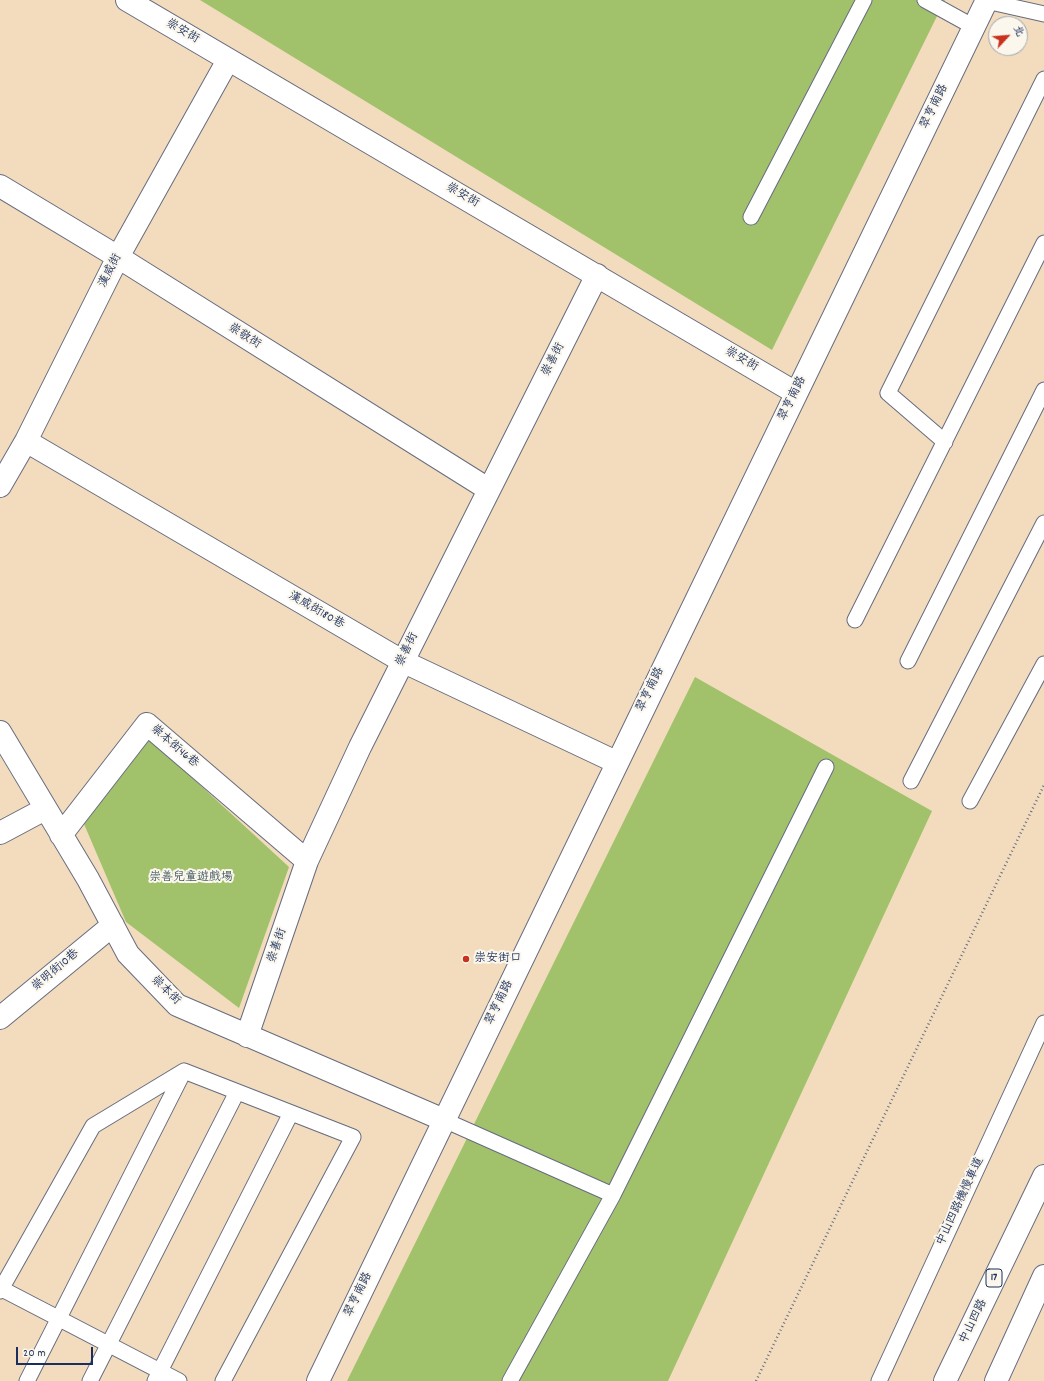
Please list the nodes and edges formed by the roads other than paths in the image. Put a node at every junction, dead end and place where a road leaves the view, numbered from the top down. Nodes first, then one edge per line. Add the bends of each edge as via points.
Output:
1 (127, 0) edge
2 (864, 0) edge
3 (925, 0) edge
4 (986, 1) edge
5 (1044, 14) edge
6 (974, 27) junction
7 (228, 60) junction
8 (1044, 79) edge
9 (0, 186) edge
10 (751, 217) dead end
11 (1044, 243) edge
12 (118, 257) junction
13 (597, 275) junction
14 (1044, 390) edge
15 (796, 392) junction
16 (26, 441) junction
17 (945, 442) junction
18 (0, 486) edge
19 (488, 489) junction
20 (1044, 523) edge
21 (855, 620) dead end
22 (402, 661) junction
23 (908, 661) dead end
24 (1044, 664) edge
25 (0, 732) edge
26 (616, 762) junction
27 (826, 768) dead end
28 (911, 781) dead end
29 (970, 801) dead end
30 (45, 809) junction
31 (0, 833) edge
32 (61, 835) junction
33 (307, 861) junction
34 (112, 925) junction
35 (0, 1018) edge
36 (1044, 1023) edge
37 (247, 1036) junction
38 (184, 1071) junction
39 (237, 1092) junction
40 (291, 1113) junction
41 (444, 1120) junction
42 (1044, 1176) edge
43 (613, 1195) junction
44 (1044, 1276) edge
45 (1, 1290) edge
46 (58, 1318) junction
47 (108, 1344) junction
48 (158, 1376) edge
49 (27, 1381) edge
50 (90, 1381) edge
51 (178, 1381) edge
52 (223, 1381) edge
53 (318, 1381) edge
54 (510, 1381) edge
55 (879, 1381) edge
56 (945, 1381) edge
57 (996, 1381) edge

1 - 7 street, 崇安街
2 - 10 lane
3 - 6 lane
4 - 5 lane
4 - 6 street, 翠亨南路
6 - 15 street, 翠亨南路
7 - 12 street, 漢威街
7 - 13 street, 崇安街
8 - 17 lane via 888,393
9 - 12 street, 崇敬街
11 - 17 lane
12 - 16 street, 漢威街
12 - 19 street, 崇敬街
13 - 15 street, 崇安街
13 - 19 street, 崇善街
14 - 23 lane
15 - 26 street, 翠亨南路
16 - 18 street, 漢威街
16 - 22 street, 漢威街180巷
17 - 21 lane
19 - 22 street, 崇善街
20 - 28 lane
22 - 26 street, 漢威街180巷
22 - 33 street, 崇善街
24 - 29 lane
25 - 30 street, 崇本街
26 - 41 street, 翠亨南路
27 - 43 lane
30 - 31 street
30 - 32 street, 崇本街
32 - 33 street, 崇本街46巷 via 147,724
32 - 34 street, 崇本街
33 - 37 street, 崇善街
34 - 35 street, 崇明街10巷
34 - 37 street, 崇本街 via 128,954 177,1005
36 - 55 lane, 中山四路機慢車道
37 - 41 street, 崇本街
38 - 39 lane
38 - 45 lane via 93,1126
38 - 46 lane
39 - 40 lane
39 - 47 lane
40 - 48 lane
40 - 52 lane via 353,1137
41 - 43 lane
41 - 53 street, 翠亨南路
42 - 56 street, 中山四路 / 17
43 - 54 lane
44 - 57 street
45 - 46 lane
46 - 47 lane
46 - 49 lane
47 - 48 lane
47 - 50 lane
48 - 51 lane

